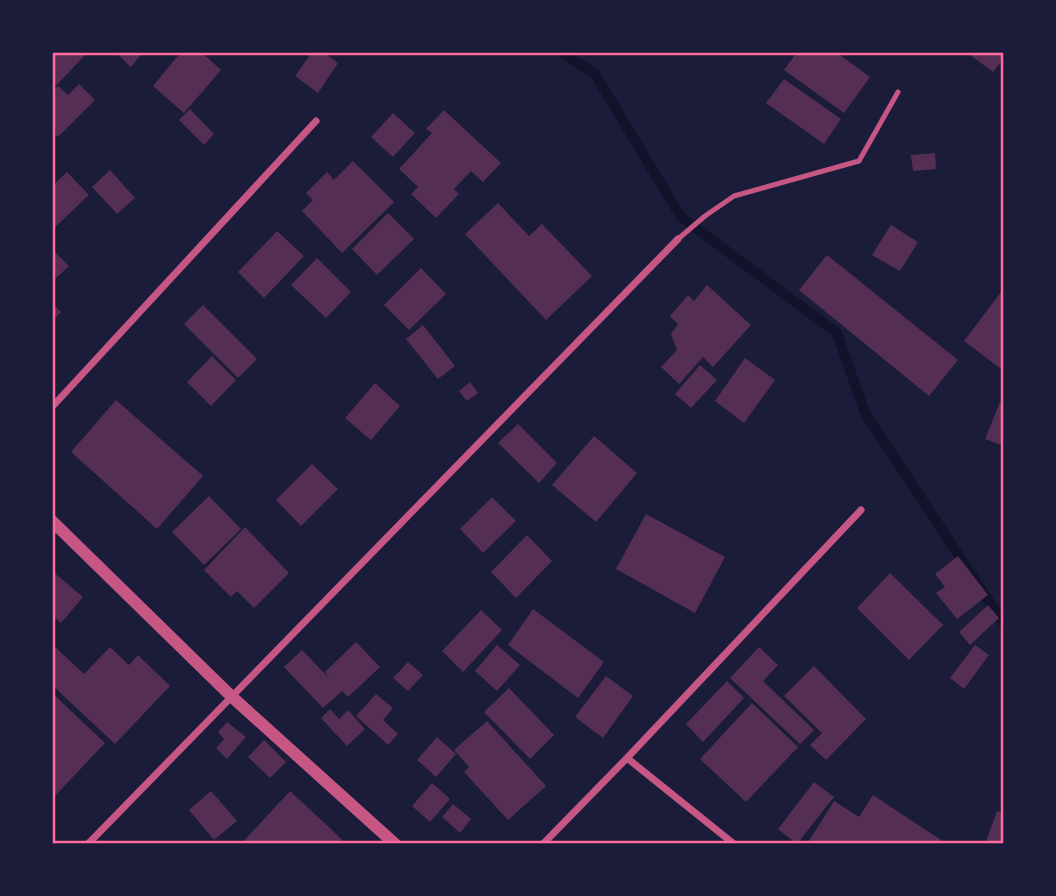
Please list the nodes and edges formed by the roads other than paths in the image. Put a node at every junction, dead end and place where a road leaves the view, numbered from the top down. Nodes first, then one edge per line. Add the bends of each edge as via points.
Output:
1 (898, 92) dead end
2 (316, 121) dead end
3 (678, 239) joint
4 (52, 407) edge
5 (861, 510) dead end
6 (52, 521) edge
7 (231, 696) junction
8 (627, 758) junction
9 (88, 844) edge
10 (395, 844) edge
11 (543, 844) edge
12 (734, 844) edge

1 - 3 lane via 859,161 734,196
2 - 4 street
3 - 7 street
5 - 8 street
6 - 7 street
7 - 9 street
7 - 10 street
8 - 11 street
8 - 12 street

